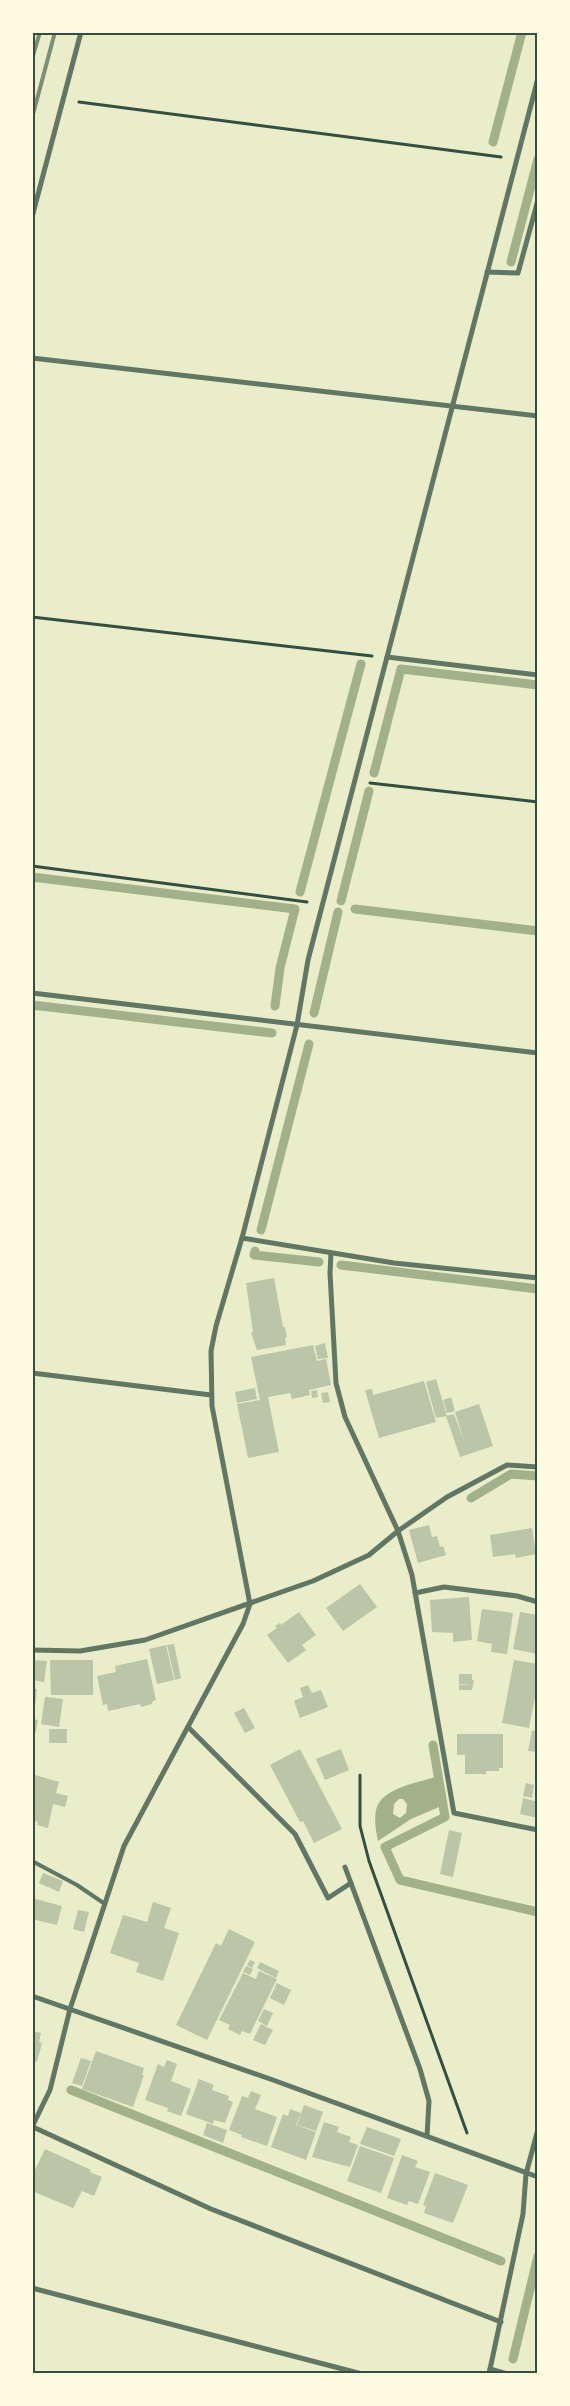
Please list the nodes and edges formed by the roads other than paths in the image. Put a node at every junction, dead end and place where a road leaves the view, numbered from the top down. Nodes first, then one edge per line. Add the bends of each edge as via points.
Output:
1 (81, 32) edge
2 (538, 78) edge
3 (538, 200) edge
4 (32, 217) edge
5 (487, 272) junction
6 (32, 358) edge
7 (452, 406) junction
8 (538, 416) edge
9 (387, 658) junction
10 (538, 675) edge
11 (32, 993) edge
12 (297, 1025) junction
13 (538, 1053) edge
14 (242, 1238) junction
15 (332, 1253) junction
16 (538, 1278) edge
17 (32, 1373) edge
18 (212, 1395) junction
19 (538, 1467) edge
20 (398, 1531) junction
21 (415, 1593) junction
22 (538, 1602) edge
23 (250, 1604) junction
24 (32, 1650) edge
25 (188, 1727) junction
26 (538, 1830) edge
27 (32, 1861) edge
28 (345, 1867) dead end
29 (351, 1883) junction
30 (105, 1904) junction
31 (32, 1996) edge
32 (70, 2009) junction
33 (33, 2127) edge
34 (538, 2129) edge
35 (428, 2136) junction
36 (526, 2174) junction
37 (538, 2177) edge
38 (32, 2288) edge
39 (501, 2322) junction
40 (489, 2371) edge
41 (362, 2374) edge
42 (507, 2374) edge

1 - 4 street
2 - 5 street
3 - 5 street via 518,273
5 - 7 street
6 - 7 street
7 - 8 street
7 - 9 street
9 - 10 street
9 - 12 street via 308,960
11 - 12 street
12 - 13 street
12 - 14 street
14 - 15 street
14 - 18 street via 211,1351
15 - 16 street
15 - 20 street via 330,1273 336,1383 345,1417
17 - 18 street
18 - 23 street
19 - 20 street via 506,1465 447,1497
20 - 21 street
20 - 23 street via 369,1555 313,1581
21 - 22 street via 444,1587 517,1596
21 - 26 street via 454,1813
23 - 24 street via 145,1640 80,1651
23 - 25 street via 243,1624
25 - 29 street via 295,1834 328,1898
25 - 30 street via 124,1846
27 - 30 lane
28 - 29 street
29 - 35 street via 420,2069 429,2102
30 - 32 street
31 - 32 street
32 - 33 street via 50,2090
32 - 35 street
33 - 39 street via 211,2209
34 - 36 street
35 - 36 street
36 - 37 street
36 - 39 street via 523,2214
38 - 41 street
39 - 40 street
40 - 42 street

